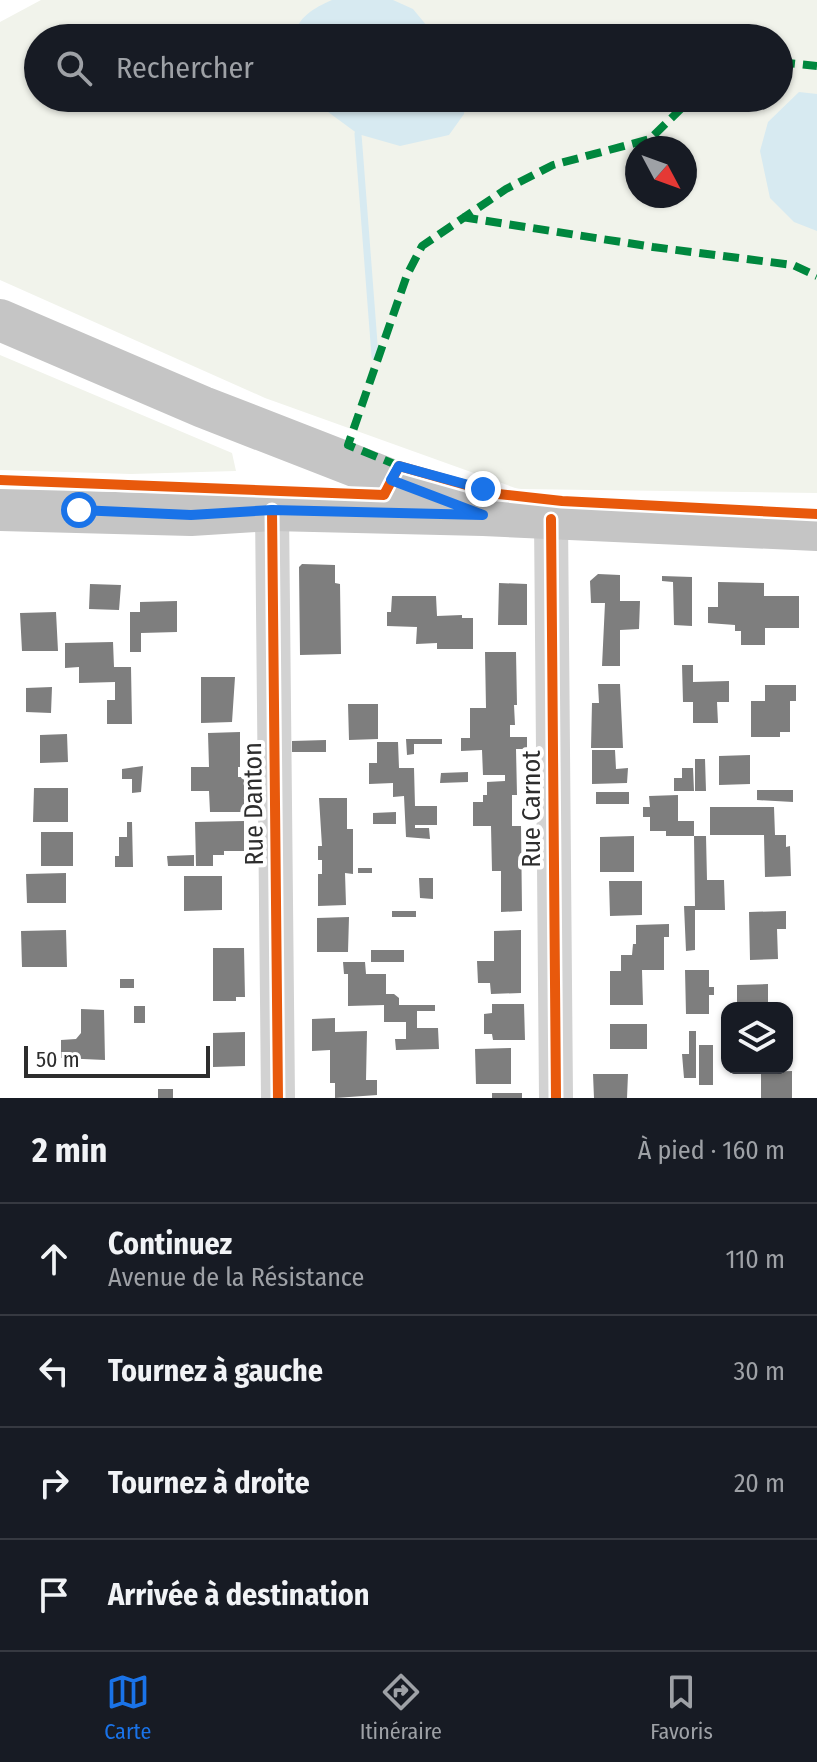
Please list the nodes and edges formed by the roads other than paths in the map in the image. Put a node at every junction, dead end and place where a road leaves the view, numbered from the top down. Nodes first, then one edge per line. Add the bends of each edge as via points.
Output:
1 (0, 320) edge
2 (0, 510) edge
3 (272, 510) junction
4 (483, 515) junction
5 (551, 519) junction
6 (817, 530) edge
7 (278, 1098) edge
8 (556, 1098) edge

1 - 4 main road via 203,407
2 - 3 main road via 191,515
3 - 4 main road
3 - 7 street, Rue Danton
4 - 5 main road
5 - 6 main road
5 - 8 street, Rue Carnot

